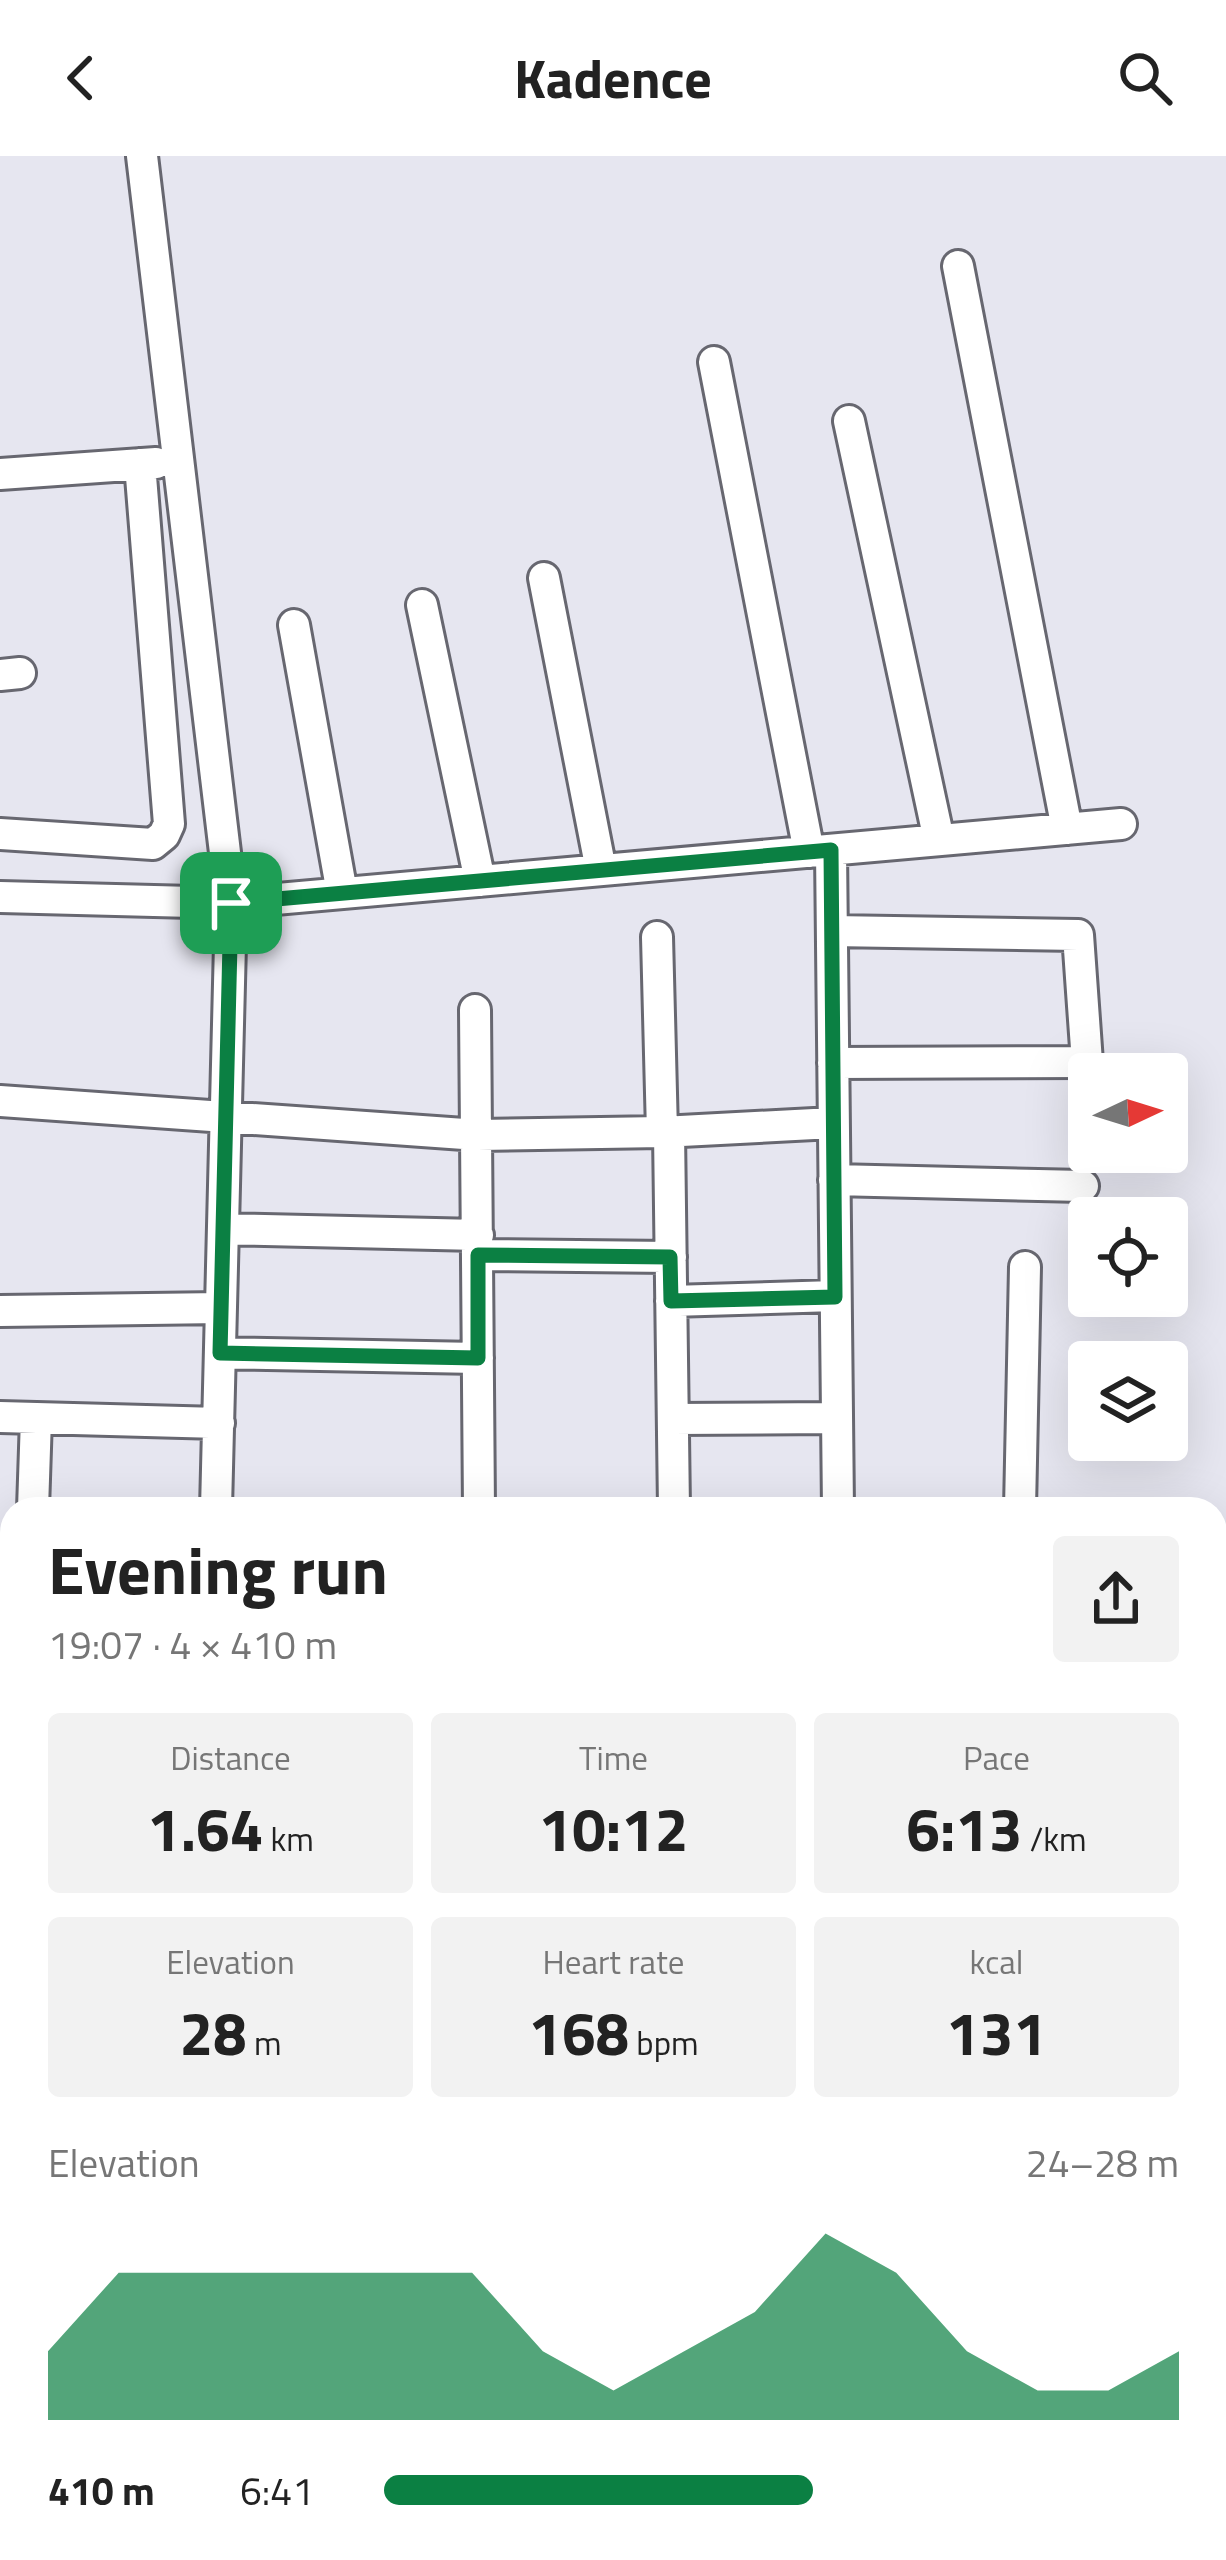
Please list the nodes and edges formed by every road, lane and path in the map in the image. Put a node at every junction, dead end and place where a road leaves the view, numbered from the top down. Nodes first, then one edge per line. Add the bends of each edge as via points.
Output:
1 (142, 156) edge
2 (958, 266) dead end
3 (714, 362) dead end
4 (849, 421) dead end
5 (178, 461) junction
6 (140, 464) junction
7 (0, 474) edge
8 (544, 578) dead end
9 (422, 605) dead end
10 (294, 625) dead end
11 (1121, 824) dead end
12 (1067, 829) junction
13 (0, 834) edge
14 (939, 840) junction
15 (820, 851) junction
16 (602, 870) junction
17 (481, 881) junction
18 (342, 893) junction
19 (0, 897) edge
20 (231, 903) junction
21 (832, 932) junction
22 (657, 937) dead end
23 (476, 1010) dead end
24 (833, 1063) junction
25 (0, 1101) edge
26 (226, 1120) junction
27 (833, 1123) junction
28 (665, 1132) junction
29 (478, 1135) junction
30 (834, 1180) junction
31 (1083, 1186) dead end
32 (223, 1229) junction
33 (478, 1245) junction
34 (670, 1257) junction
35 (1024, 1267) dead end
36 (835, 1297) junction
37 (671, 1301) junction
38 (221, 1308) junction
39 (0, 1311) edge
40 (220, 1353) junction
41 (478, 1358) junction
42 (0, 1418) edge
43 (36, 1418) junction
44 (835, 1418) junction
45 (673, 1419) junction
46 (219, 1423) junction
47 (33, 1497) edge
48 (216, 1497) edge
49 (479, 1497) edge
50 (674, 1497) edge
51 (838, 1497) edge
52 (1020, 1497) edge

1 - 5 street
2 - 12 street
3 - 15 street
4 - 14 street
5 - 6 street
5 - 20 street
6 - 7 street
6 - 13 street via 169,824 153,844
8 - 16 street
9 - 17 street
10 - 18 street
11 - 12 street
12 - 14 street
14 - 15 street
15 - 16 street
15 - 21 street
16 - 17 street
17 - 18 street
18 - 20 street
19 - 20 street
20 - 26 street
21 - 24 street
21 - 24 street via 1078,935 1087,1062
22 - 28 street
23 - 29 street
24 - 27 street
25 - 26 street
26 - 29 street
26 - 32 street
27 - 28 street
27 - 30 street
28 - 29 street
28 - 34 street
29 - 33 street
30 - 31 street
30 - 36 street
32 - 33 street
32 - 38 street
33 - 34 street
33 - 41 street
34 - 37 street
35 - 52 street
36 - 37 street
36 - 44 street
37 - 45 street
38 - 39 street
38 - 40 street
40 - 41 street
40 - 46 street
41 - 49 street
42 - 43 street
43 - 46 street
43 - 47 street
44 - 45 street
44 - 51 street
45 - 50 street
46 - 48 street

